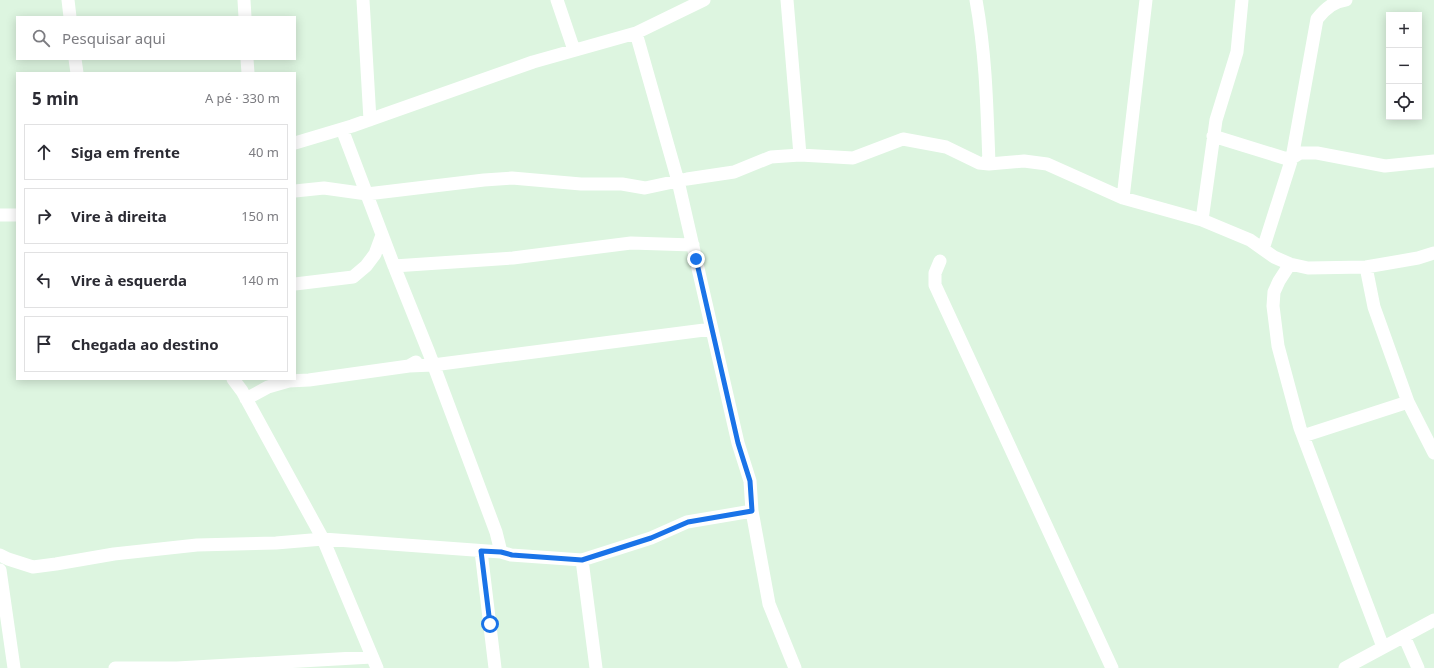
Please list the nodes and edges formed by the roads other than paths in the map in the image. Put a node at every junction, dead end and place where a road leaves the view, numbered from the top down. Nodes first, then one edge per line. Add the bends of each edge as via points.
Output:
1 (68, 0) edge
2 (244, 0) edge
3 (362, 0) edge
4 (557, 0) edge
5 (704, 0) edge
6 (787, 0) edge
7 (976, 0) edge
8 (1146, 0) edge
9 (1242, 0) edge
10 (1346, 0) edge
11 (70, 16) edge
12 (244, 16) edge
13 (636, 33) junction
14 (574, 50) junction
15 (75, 60) edge
16 (247, 60) edge
17 (77, 72) edge
18 (248, 72) edge
19 (370, 120) junction
20 (342, 129) junction
21 (1213, 136) junction
22 (296, 143) edge
23 (800, 155) junction
24 (1292, 158) junction
25 (1434, 161) edge
26 (989, 164) junction
27 (678, 181) junction
28 (296, 191) edge
29 (367, 194) junction
30 (1123, 198) junction
31 (0, 215) edge
32 (16, 215) edge
33 (1202, 220) junction
34 (382, 235) junction
35 (693, 245) junction
36 (1263, 249) junction
37 (1434, 253) edge
38 (940, 261) dead end
39 (1290, 264) junction
40 (394, 266) junction
41 (1366, 267) junction
42 (296, 284) edge
43 (712, 329) junction
44 (431, 359) junction
45 (234, 380) edge
46 (246, 399) junction
47 (1408, 402) junction
48 (1303, 436) junction
49 (1434, 453) edge
50 (752, 511) junction
51 (323, 539) junction
52 (481, 551) junction
53 (501, 552) junction
54 (0, 555) edge
55 (582, 560) junction
56 (0, 570) edge
57 (1434, 620) edge
58 (1404, 636) junction
59 (1383, 647) junction
60 (374, 662) edge
61 (14, 668) edge
62 (115, 668) edge
63 (158, 668) edge
64 (495, 668) edge
65 (596, 668) edge
66 (795, 668) edge
67 (1112, 668) edge
68 (1345, 668) edge
69 (1418, 668) edge

1 - 11 street
2 - 12 street
3 - 19 street
4 - 14 street
5 - 13 street
6 - 23 street
7 - 26 street via 986,77
8 - 30 street
9 - 21 street via 1237,52
10 - 24 street via 1324,9 1317,19
13 - 14 street
13 - 27 street
14 - 19 street
15 - 17 street
16 - 18 street
19 - 20 street
20 - 22 street
20 - 29 street
21 - 24 street via 1284,158
21 - 33 street
23 - 26 street via 853,158 903,139 946,147 979,163
23 - 27 street via 772,158 734,172
24 - 25 street via 1300,153 1317,153 1385,166
24 - 36 street
26 - 30 street via 1024,161 1047,164
27 - 29 street via 644,188 622,184 580,184 512,178
27 - 35 street
28 - 29 street via 324,188
29 - 34 street
30 - 33 street
31 - 32 street
33 - 36 street via 1250,240
34 - 40 street
34 - 42 street via 375,254 366,266 352,277
35 - 40 street via 632,243 513,258
35 - 43 street
36 - 39 street
37 - 41 street
38 - 67 street via 935,272 935,285
39 - 41 street via 1308,268
39 - 48 street via 1274,292 1273,306 1278,346
40 - 44 street
41 - 47 street via 1374,307
43 - 44 street
43 - 50 street via 738,443 750,481
44 - 46 street via 409,366 289,381 268,387
44 - 53 street via 496,532
45 - 46 street
46 - 51 street
47 - 48 street
47 - 49 street
48 - 59 street
50 - 55 street via 688,522 651,538
50 - 66 street via 770,604
51 - 52 street
51 - 54 street via 197,545 114,554 33,567
51 - 60 street
52 - 53 street
52 - 64 street
53 - 55 street
55 - 65 street
56 - 61 street
57 - 58 street
58 - 59 street
58 - 69 street
59 - 68 street
60 - 63 street
62 - 63 street

